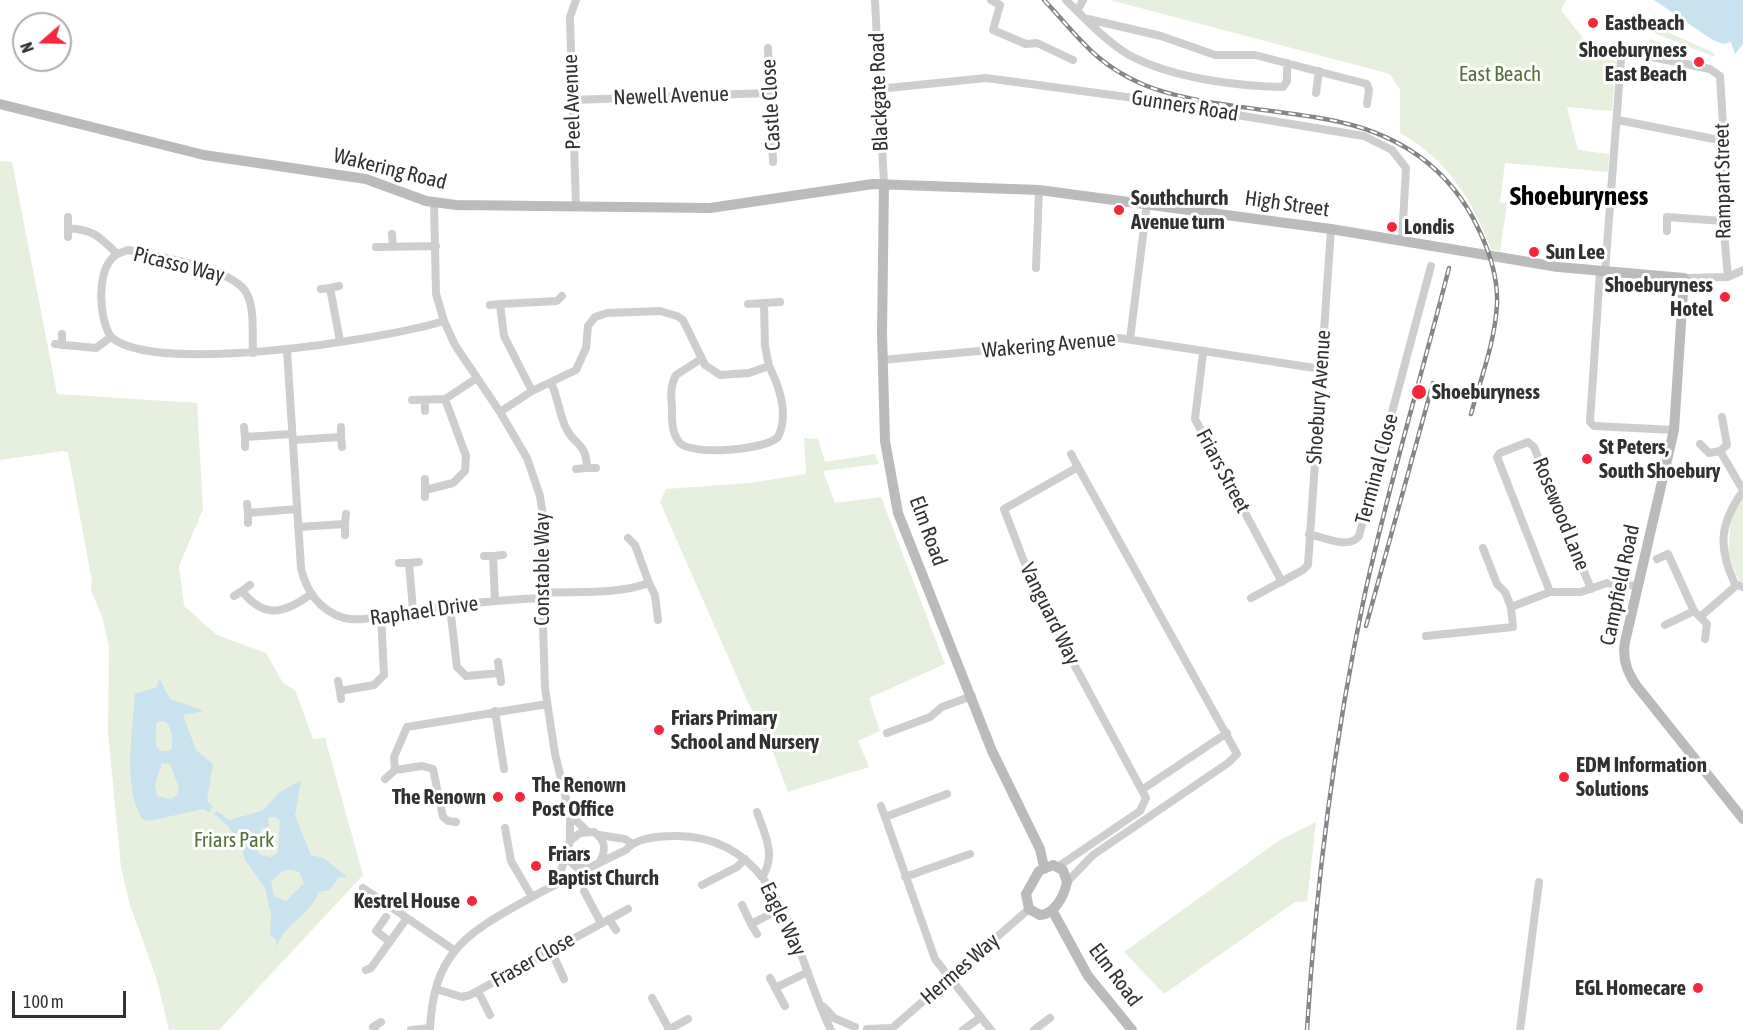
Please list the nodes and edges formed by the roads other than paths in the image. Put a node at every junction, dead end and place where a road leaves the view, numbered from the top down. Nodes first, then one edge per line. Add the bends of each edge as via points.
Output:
1 (576, 0) edge
2 (875, 0) edge
3 (991, 0) edge
4 (1066, 0) edge
5 (1083, 0) edge
6 (1077, 11) junction
7 (1088, 19) junction
8 (768, 48) dead end
9 (1073, 60) dead end
10 (1287, 63) junction
11 (1319, 71) junction
12 (878, 89) junction
13 (769, 93) junction
14 (1316, 93) dead end
15 (572, 100) junction
16 (0, 104) edge
17 (1367, 104) dead end
18 (1618, 120) junction
19 (1724, 141) junction
20 (773, 162) dead end
21 (884, 184) junction
22 (1039, 190) junction
23 (434, 203) junction
24 (1147, 204) junction
25 (576, 206) junction
26 (68, 217) dead end
27 (1723, 221) junction
28 (68, 228) junction
29 (1331, 229) junction
30 (1667, 231) dead end
31 (392, 234) dead end
32 (68, 237) dead end
33 (1402, 241) junction
34 (435, 246) junction
35 (393, 247) junction
36 (376, 248) dead end
37 (117, 254) junction
38 (1431, 266) dead end
39 (1036, 267) dead end
40 (1743, 270) edge
41 (1603, 272) junction
42 (1728, 277) junction
43 (1684, 278) junction
44 (1427, 281) junction
45 (1437, 283) dead end
46 (339, 286) dead end
47 (562, 296) dead end
48 (780, 302) dead end
49 (500, 304) junction
50 (748, 304) dead end
51 (764, 304) junction
52 (490, 305) dead end
53 (444, 321) junction
54 (63, 334) dead end
55 (111, 337) junction
56 (1130, 339) junction
57 (340, 341) junction
58 (287, 350) junction
59 (253, 353) junction
60 (1203, 353) junction
61 (701, 359) junction
62 (882, 360) junction
63 (769, 366) junction
64 (1321, 369) junction
65 (477, 378) junction
66 (551, 383) junction
67 (532, 391) junction
68 (445, 399) junction
69 (412, 400) dead end
70 (425, 400) junction
71 (425, 411) dead end
72 (500, 412) junction
73 (1722, 417) dead end
74 (244, 427) dead end
75 (341, 427) dead end
76 (1674, 430) junction
77 (245, 437) junction
78 (292, 437) junction
79 (341, 437) junction
80 (1700, 444) dead end
81 (245, 447) dead end
82 (342, 447) dead end
83 (1720, 451) junction
84 (1071, 454) dead end
85 (1078, 467) junction
86 (587, 468) junction
87 (596, 468) dead end
88 (576, 469) dead end
89 (425, 479) dead end
90 (1743, 490) edge
91 (297, 509) junction
92 (346, 514) dead end
93 (248, 523) dead end
94 (345, 524) junction
95 (298, 527) junction
96 (1309, 534) junction
97 (345, 535) dead end
98 (628, 538) dead end
99 (1483, 548) dead end
100 (503, 555) dead end
101 (484, 556) dead end
102 (493, 556) junction
103 (1657, 559) dead end
104 (419, 562) dead end
105 (399, 563) dead end
106 (409, 563) junction
107 (1282, 582) junction
108 (650, 583) junction
109 (250, 585) dead end
110 (1638, 586) junction
111 (1740, 586) edge
112 (1591, 589) junction
113 (1550, 592) junction
114 (310, 594) junction
115 (542, 595) junction
116 (1251, 598) dead end
117 (495, 601) junction
118 (450, 607) junction
119 (1511, 607) junction
120 (413, 610) junction
121 (381, 614) junction
122 (1697, 614) junction
123 (658, 620) dead end
124 (1665, 625) dead end
125 (1426, 636) dead end
126 (1705, 639) dead end
127 (498, 662) dead end
128 (338, 681) dead end
129 (972, 696) junction
130 (547, 704) junction
131 (495, 711) junction
132 (896, 730) junction
133 (1227, 733) junction
134 (887, 734) dead end
135 (900, 741) dead end
136 (504, 769) dead end
137 (395, 770) junction
138 (386, 779) dead end
139 (1143, 789) junction
140 (947, 794) dead end
141 (453, 799) dead end
142 (440, 801) junction
143 (880, 806) dead end
144 (757, 812) dead end
145 (570, 815) junction
146 (885, 817) junction
147 (1128, 819) junction
148 (1743, 819) edge
149 (456, 822) dead end
150 (505, 828) dead end
151 (1134, 829) junction
152 (587, 831) junction
153 (598, 835) junction
154 (570, 841) junction
155 (631, 843) junction
156 (970, 854) dead end
157 (566, 857) junction
158 (744, 859) junction
159 (598, 864) junction
160 (1059, 866) junction
161 (1044, 867) junction
162 (587, 869) junction
163 (763, 876) junction
164 (905, 877) junction
165 (1067, 882) junction
166 (1539, 882) dead end
167 (556, 883) junction
168 (702, 885) dead end
169 (363, 888) dead end
170 (584, 891) dead end
171 (532, 897) junction
172 (742, 905) dead end
173 (782, 908) junction
174 (628, 909) dead end
175 (1029, 909) junction
176 (1052, 910) junction
177 (386, 917) dead end
178 (407, 918) junction
179 (605, 921) junction
180 (751, 924) junction
181 (616, 930) dead end
182 (756, 934) dead end
183 (390, 942) junction
184 (454, 950) junction
185 (551, 950) junction
186 (366, 970) dead end
187 (808, 972) junction
188 (770, 978) dead end
189 (564, 979) dead end
190 (951, 979) junction
191 (775, 988) junction
192 (436, 989) junction
193 (478, 991) junction
194 (817, 995) junction
195 (652, 998) dead end
196 (785, 1006) dead end
197 (490, 1015) dead end
198 (981, 1017) junction
199 (688, 1018) dead end
200 (1050, 1018) dead end
201 (381, 1022) dead end
202 (851, 1028) edge
203 (430, 1029) edge
204 (891, 1029) edge
205 (375, 1030) edge
206 (411, 1030) edge
207 (669, 1030) edge
208 (831, 1030) edge
209 (867, 1030) edge
210 (963, 1030) edge
211 (992, 1030) edge
212 (1034, 1030) edge
213 (1132, 1030) edge
214 (1520, 1030) edge

1 - 15 street, Peel Avenue via 570,17
2 - 12 street, Blackgate Road
3 - 9 street via 1000,5 993,30 1026,44 1037,43
4 - 6 street
5 - 6 street
6 - 7 street
7 - 10 street via 1161,36 1215,55 1255,55
7 - 10 street via 1129,55 1172,73 1283,87
8 - 13 street, Castle Close
10 - 11 street
11 - 14 street
11 - 17 street via 1367,84
12 - 21 street, Blackgate Road
12 - 33 street, Gunners Road via 986,78 1364,136 1392,150 1407,168
13 - 15 street, Newell Avenue
13 - 20 street, Castle Close
15 - 25 street, Peel Avenue
16 - 23 street, Wakering Road via 204,155 366,179
18 - 19 street
18 - 19 street, Rampart Street via 1621,59 1633,53 1710,69 1720,76
18 - 41 street
19 - 27 street, Rampart Street
21 - 22 street, High Street
21 - 25 street, Wakering Road via 710,208
21 - 62 street, Elm Road
22 - 24 street, High Street
22 - 39 street
23 - 25 street, Wakering Road
23 - 34 street, Constable Way
24 - 29 street, High Street
24 - 56 street
26 - 28 street
27 - 30 street via 1667,217
27 - 42 street, Rampart Street
28 - 32 street
28 - 37 street, Picasso Way via 87,229
29 - 33 street, High Street
29 - 64 street, Shoebury Avenue
31 - 35 street
33 - 41 street, High Street
34 - 35 street
34 - 53 street, Constable Way via 436,294
35 - 36 street
37 - 55 street, Picasso Way via 109,260 103,277 104,324
37 - 59 street, Picasso Way via 138,252 234,279 247,293 250,303
38 - 44 street, Terminal Close
40 - 42 street
41 - 43 street, High Street
41 - 76 street via 1590,422 1594,426
42 - 43 street
43 - 76 street, Campfield Road
44 - 45 street
44 - 96 street, Terminal Close via 1359,536 1347,543
46 - 57 street via 325,288
47 - 49 street via 557,301
48 - 51 street
49 - 52 street
49 - 67 street via 504,336
50 - 51 street
51 - 63 street
53 - 57 street
53 - 65 street, Constable Way
54 - 55 street via 58,344 96,348
55 - 59 street via 123,346 144,350
56 - 60 street, Wakering Avenue
56 - 62 street, Wakering Avenue
57 - 58 street
58 - 59 street
58 - 78 street
60 - 64 street, Wakering Avenue
60 - 107 street, Friars Street via 1195,419
61 - 63 street via 710,370 725,376
61 - 63 street via 676,375 671,393 675,436 685,447 696,450 761,446 774,441 782,425 780,393
61 - 66 street via 683,320 674,314 660,310 607,313 595,317 588,326 586,348 576,370
62 - 129 street, Elm Road via 885,441 898,513
64 - 96 street, Shoebury Avenue
65 - 68 street
65 - 72 street, Constable Way
66 - 67 street
66 - 86 street via 566,429 585,452
67 - 72 street
68 - 70 street
68 - 89 street via 466,466 457,481 425,493
69 - 70 street
70 - 71 street
72 - 115 street, Constable Way via 526,458 540,496 544,535
73 - 83 street via 1727,445
74 - 77 street
75 - 79 street
76 - 110 street, Campfield Road
77 - 78 street
77 - 81 street
78 - 79 street
78 - 91 street
79 - 82 street
80 - 83 street via 1709,453
83 - 90 street
84 - 85 street
85 - 133 street
85 - 139 street, Vanguard Way via 1004,509 1062,642
86 - 87 street
86 - 88 street
90 - 111 street via 1726,516 1723,557
91 - 93 street via 248,508
91 - 95 street
92 - 94 street
94 - 95 street
94 - 97 street
95 - 114 street via 301,568
96 - 107 street, Shoebury Avenue via 1308,565
98 - 108 street
99 - 119 street
100 - 102 street
101 - 102 street
102 - 117 street
103 - 122 street via 1668,554
104 - 106 street
105 - 106 street
106 - 120 street
107 - 116 street
108 - 115 street, Raphael Drive
108 - 123 street
109 - 114 street via 238,593 256,606 275,611 292,607
110 - 112 street, Rosewood Lane via 1614,582
110 - 148 street, Campfield Road via 1624,647 1628,672
111 - 122 street
112 - 113 street, Rosewood Lane
112 - 113 street, Rosewood Lane via 1534,447 1528,442 1497,457
113 - 119 street, Rosewood Lane
114 - 121 street, Raphael Drive via 326,609 344,618 363,620
115 - 117 street, Raphael Drive
115 - 130 street, Constable Way
117 - 118 street, Raphael Drive
118 - 120 street, Raphael Drive
118 - 127 street via 457,667 466,676 500,678
119 - 125 street via 1513,627
120 - 121 street, Raphael Drive
121 - 128 street via 384,675 374,685 340,695
122 - 124 street
122 - 126 street via 1707,624
129 - 132 street
129 - 161 street, Elm Road via 992,751 1040,849
130 - 131 street
130 - 145 street, Constable Way
131 - 136 street
131 - 137 street via 407,728 394,757
132 - 134 street
132 - 135 street
133 - 139 street
133 - 151 street via 1236,748 1235,758
137 - 138 street
137 - 142 street via 422,766 433,769
139 - 147 street via 1145,804
140 - 146 street
141 - 142 street
142 - 149 street via 443,817
143 - 146 street
144 - 163 street via 771,851
145 - 152 street
145 - 154 street, Constable Way
146 - 164 street
147 - 151 street
147 - 160 street
150 - 171 street via 511,861
151 - 165 street via 1093,855
152 - 153 street
152 - 154 street
153 - 155 street, Eagle Way
153 - 159 street via 605,845
154 - 157 street
155 - 158 street, Eagle Way via 685,836 718,844
155 - 159 street, Eagle Way via 626,850
156 - 164 street
157 - 162 street via 575,866
157 - 167 street
158 - 163 street, Eagle Way
158 - 168 street via 737,867
159 - 162 street
160 - 161 street
160 - 165 street
161 - 175 street via 1026,894
162 - 167 street
163 - 173 street, Eagle Way
164 - 190 street via 935,959
165 - 176 street
166 - 214 street
167 - 171 street
169 - 178 street
170 - 179 street
171 - 184 street via 483,923
172 - 180 street
173 - 180 street
173 - 187 street, Eagle Way
174 - 179 street, Fraser Close
175 - 176 street via 1040,915
175 - 190 street, Hermes Way
176 - 213 street, Elm Road via 1088,976
177 - 183 street via 376,931
178 - 183 street
178 - 184 street
179 - 181 street
179 - 185 street, Fraser Close
180 - 182 street
183 - 186 street
184 - 192 street
185 - 189 street
185 - 193 street, Fraser Close
187 - 191 street
187 - 194 street, Eagle Way
188 - 191 street
190 - 198 street
190 - 204 street, Hermes Way
191 - 196 street
192 - 193 street, Fraser Close via 462,996
192 - 203 street
193 - 197 street
194 - 202 street, Eagle Way via 834,1018
194 - 208 street, Eagle Way
195 - 207 street
198 - 210 street
198 - 211 street
199 - 207 street
200 - 212 street
201 - 205 street via 373,1027
202 - 209 street, Hermes Way
203 - 206 street
204 - 209 street, Hermes Way

